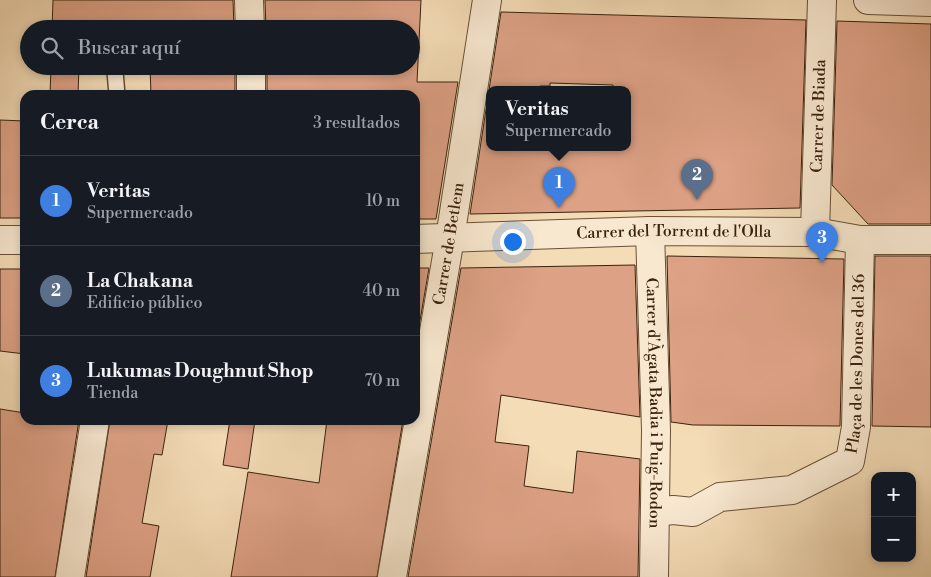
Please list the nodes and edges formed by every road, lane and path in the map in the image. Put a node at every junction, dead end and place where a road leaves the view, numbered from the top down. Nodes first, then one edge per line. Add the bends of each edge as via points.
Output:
1 (249, 0) edge
2 (487, 0) edge
3 (822, 0) edge
4 (868, 0) edge
5 (931, 2) edge
6 (250, 20) edge
7 (115, 75) edge
8 (251, 75) edge
9 (117, 90) edge
10 (251, 90) edge
11 (650, 231) junction
12 (815, 232) junction
13 (450, 238) junction
14 (420, 239) edge
15 (0, 240) edge
16 (20, 240) edge
17 (860, 240) junction
18 (931, 240) edge
19 (420, 413) edge
20 (95, 425) edge
21 (418, 425) edge
22 (655, 512) junction
23 (70, 577) edge
24 (392, 577) edge
25 (654, 577) edge

1 - 6 street
2 - 13 street, Carrer de Betlem
3 - 12 street, Carrer de Biada
4 - 5 street
7 - 9 lane
8 - 10 street
11 - 12 street, Carrer del Torrent de l'Olla
11 - 13 street, Carrer del Torrent de l'Olla
11 - 22 street, Carrer d'Àgata Badia i Puig-Rodon
12 - 17 street, Carrer del Torrent de l'Olla
13 - 14 street, Carrer del Torrent de l'Olla
13 - 19 street, Carrer de Betlem
15 - 16 street
17 - 18 street, Carrer del Torrent de l'Olla
17 - 22 street, Plaça de les Dones del 36 via 856,427 850,461 792,490 720,497 693,512
20 - 23 street
21 - 24 street, Carrer de Betlem
22 - 25 street, Carrer d'Àgata Badia i Puig-Rodon

